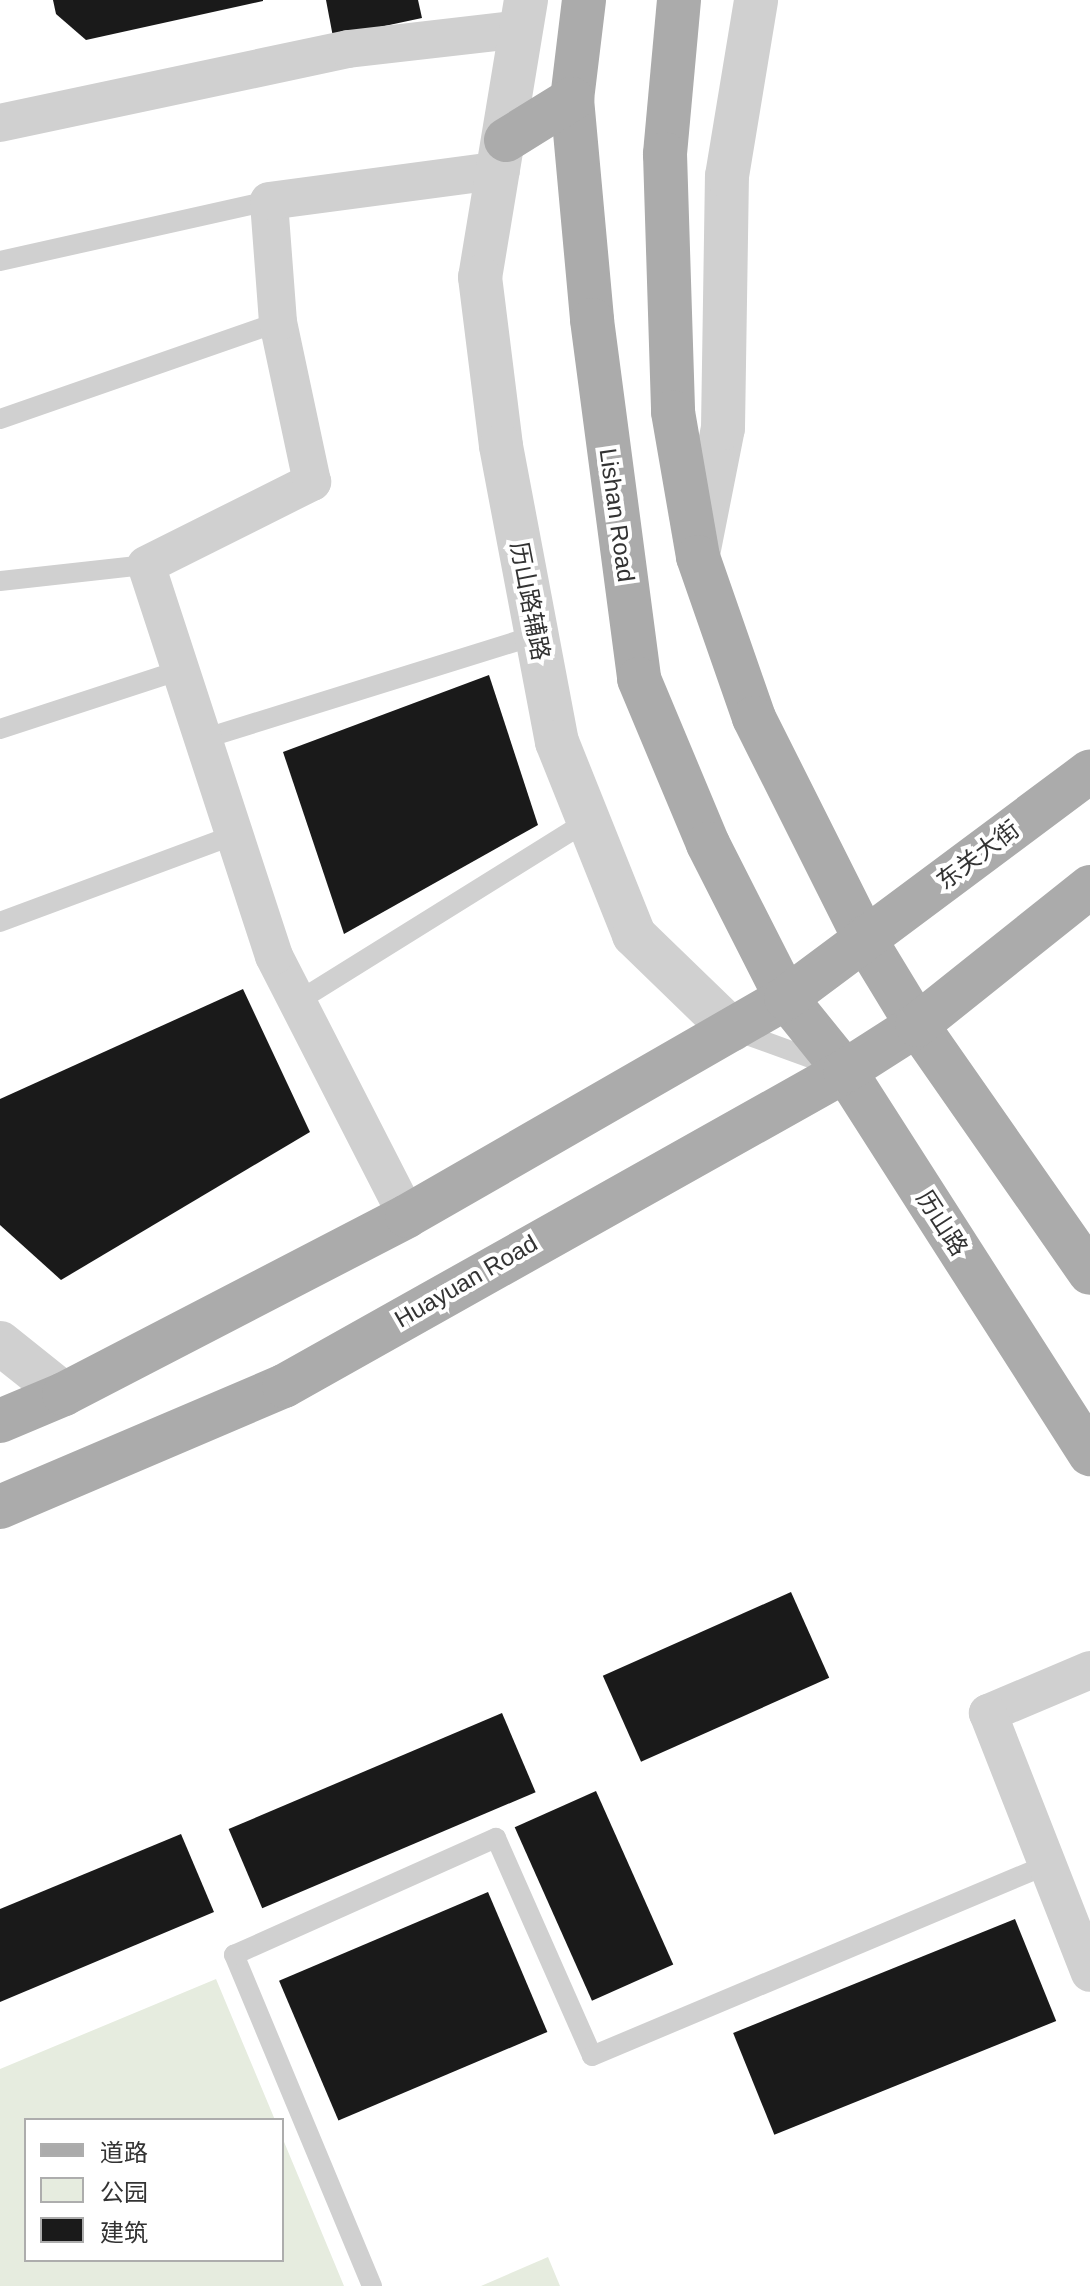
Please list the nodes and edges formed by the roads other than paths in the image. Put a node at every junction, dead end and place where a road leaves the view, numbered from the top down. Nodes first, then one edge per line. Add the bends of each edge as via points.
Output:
1 (584, 0) edge
2 (679, 0) edge
3 (756, 0) edge
4 (524, 14) edge
5 (572, 99) junction
6 (0, 123) edge
7 (504, 155) junction
8 (269, 201) junction
9 (0, 261) edge
10 (278, 322) junction
11 (0, 419) edge
12 (698, 557) junction
13 (146, 565) junction
14 (0, 581) edge
15 (537, 635) junction
16 (180, 670) junction
17 (0, 729) edge
18 (203, 739) junction
19 (1090, 771) edge
20 (588, 821) junction
21 (234, 835) junction
22 (1090, 887) edge
23 (0, 922) edge
24 (864, 938) junction
25 (786, 998) junction
26 (300, 1000) junction
27 (917, 1025) junction
28 (732, 1030) junction
29 (845, 1071) junction
30 (407, 1216) junction
31 (1090, 1273) edge
32 (0, 1343) edge
33 (64, 1394) junction
34 (0, 1421) edge
35 (1090, 1454) edge
36 (0, 1507) edge
37 (1090, 1670) edge
38 (1047, 1865) junction
39 (1090, 1973) edge
40 (372, 2286) edge

1 - 5 main road, Lishan Road
2 - 12 main road via 665,154 673,412
3 - 12 street via 727,176 723,428
4 - 6 street
4 - 7 street, 历山路辅路
5 - 7 main road
5 - 25 main road, Lishan Road via 592,320 639,679 708,844
7 - 8 street
7 - 15 street, 历山路辅路 via 480,277 501,446
8 - 9 lane
8 - 10 street
10 - 11 lane
10 - 13 street via 312,482
12 - 24 main road via 754,718
13 - 14 lane
13 - 16 street
15 - 18 lane
15 - 20 street, 历山路辅路 via 557,742
16 - 17 lane
16 - 18 street
18 - 21 street
19 - 24 main road, 东关大街
20 - 26 lane
20 - 28 street, 历山路辅路 via 634,935
21 - 23 lane
21 - 26 street via 274,956
22 - 27 main road
24 - 25 main road
24 - 27 main road
25 - 28 main road
25 - 29 main road, 历山路
26 - 30 street
27 - 29 main road, Huayuan Road
27 - 31 main road
28 - 29 lane, 历山路辅路
28 - 30 main road
29 - 35 main road, 历山路
29 - 36 main road, Huayuan Road via 284,1386
30 - 33 main road
32 - 33 street
33 - 34 main road
37 - 38 street via 988,1713
38 - 39 street
38 - 40 lane via 592,2056 496,1838 234,1955

